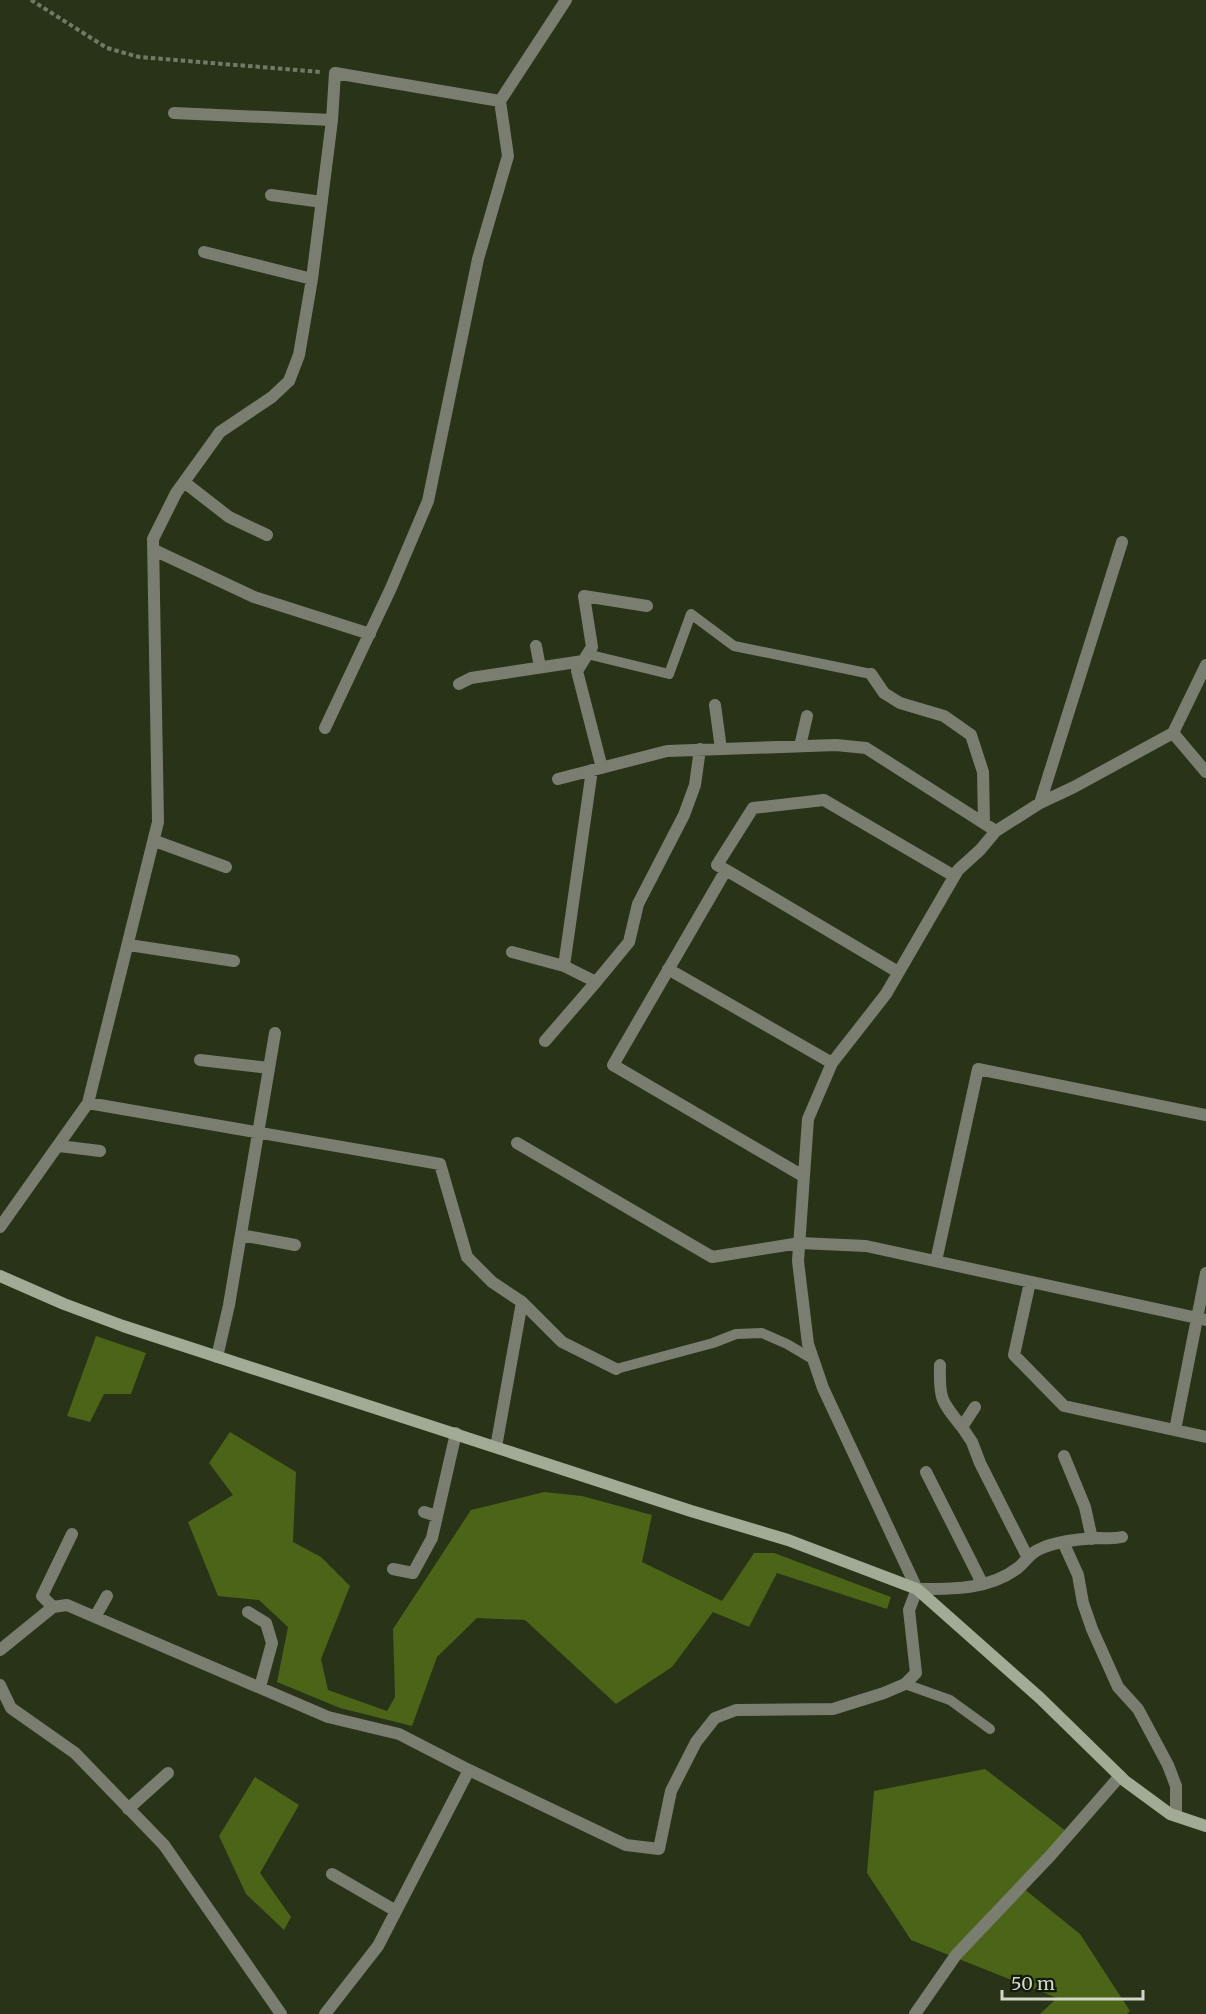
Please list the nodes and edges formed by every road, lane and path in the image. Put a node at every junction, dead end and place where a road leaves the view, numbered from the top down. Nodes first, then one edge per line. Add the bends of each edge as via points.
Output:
1 (31, 0) edge
2 (566, 0) edge
3 (335, 73) junction
4 (500, 101) junction
5 (174, 113) dead end
6 (332, 120) junction
7 (271, 195) dead end
8 (322, 202) junction
9 (204, 252) dead end
10 (312, 279) junction
11 (184, 482) junction
12 (267, 535) dead end
13 (1122, 542) dead end
14 (154, 550) junction
15 (647, 606) dead end
16 (370, 634) junction
17 (536, 646) dead end
18 (585, 657) junction
19 (1206, 664) edge
20 (540, 667) junction
21 (871, 674) joint
22 (459, 684) dead end
23 (715, 705) dead end
24 (807, 716) dead end
25 (325, 728) dead end
26 (1173, 732) junction
27 (800, 746) junction
28 (700, 749) junction
29 (721, 749) junction
30 (597, 769) junction
31 (1206, 772) edge
32 (558, 779) dead end
33 (1040, 803) junction
34 (984, 822) junction
35 (996, 831) junction
36 (155, 841) junction
37 (226, 867) dead end
38 (726, 870) junction
39 (954, 876) junction
40 (129, 945) junction
41 (512, 952) dead end
42 (234, 961) dead end
43 (564, 966) junction
44 (668, 969) junction
45 (898, 972) junction
46 (596, 982) junction
47 (275, 1033) dead end
48 (545, 1041) dead end
49 (200, 1060) dead end
50 (832, 1063) junction
51 (269, 1068) junction
52 (88, 1103) junction
53 (1206, 1115) edge
54 (258, 1132) junction
55 (517, 1143) dead end
56 (59, 1146) junction
57 (100, 1151) dead end
58 (803, 1176) junction
59 (0, 1227) edge
60 (241, 1235) junction
61 (800, 1243) junction
62 (295, 1245) dead end
63 (936, 1261) junction
64 (1206, 1273) edge
65 (0, 1276) edge
66 (1030, 1282) junction
67 (522, 1302) junction
68 (1201, 1319) edge
69 (217, 1357) junction
70 (814, 1360) junction
71 (940, 1365) dead end
72 (616, 1369) joint
73 (975, 1407) dead end
74 (962, 1427) junction
75 (1175, 1430) junction
76 (456, 1433) junction
77 (1206, 1437) edge
78 (496, 1447) junction
79 (1064, 1456) dead end
80 (926, 1472) dead end
81 (424, 1512) dead end
82 (437, 1516) junction
83 (72, 1534) dead end
84 (1122, 1537) dead end
85 (1092, 1539) junction
86 (1063, 1542) junction
87 (1028, 1558) junction
88 (393, 1569) dead end
89 (982, 1583) junction
90 (917, 1589) junction
91 (106, 1596) dead end
92 (53, 1607) junction
93 (248, 1612) dead end
94 (95, 1617) junction
95 (0, 1650) edge
96 (905, 1684) junction
97 (0, 1685) edge
98 (260, 1687) junction
99 (990, 1729) dead end
100 (469, 1770) junction
101 (168, 1773) dead end
102 (1120, 1776) junction
103 (128, 1809) junction
104 (1176, 1816) junction
105 (1206, 1826) edge
106 (332, 1874) dead end
107 (396, 1911) junction
108 (281, 2014) edge
109 (325, 2014) edge
110 (915, 2014) edge

1 - 3 path via 107,48 139,57
2 - 4 street
3 - 4 street
3 - 6 street
4 - 16 street via 508,156 478,259 428,501
5 - 6 street
6 - 8 street
7 - 8 street
8 - 10 street
9 - 10 street
10 - 11 street via 299,355 289,381 220,432
11 - 12 street via 230,517
11 - 14 street via 153,538
13 - 33 street
14 - 16 street via 254,597
14 - 36 street via 158,822
15 - 18 street via 584,596 592,647
16 - 25 street
17 - 20 street
18 - 20 street
18 - 21 lane via 669,675 691,615 734,646
18 - 30 street via 577,671
19 - 26 street
20 - 22 street via 471,678
21 - 34 street via 884,693 900,703 944,716 971,735 983,772
23 - 29 street
24 - 27 street
26 - 31 street
26 - 33 street
27 - 29 street
27 - 34 street via 866,748
28 - 29 street
28 - 30 street via 667,751
28 - 46 street via 695,785 684,815 638,904 629,942
30 - 32 street
30 - 43 street
33 - 35 street
34 - 35 street
35 - 39 street
36 - 37 street
36 - 40 street
38 - 39 street via 717,865 753,807 824,800
38 - 44 street
38 - 45 street
39 - 45 street
40 - 42 street
40 - 52 street
41 - 43 street
43 - 46 street
44 - 50 street
44 - 58 street via 613,1065
45 - 50 street via 886,994
46 - 48 street
47 - 51 street
49 - 51 street
50 - 58 street via 808,1119
51 - 54 street
52 - 54 street
52 - 56 street
53 - 63 street via 978,1068
54 - 60 street
54 - 67 street via 440,1164 467,1257 492,1282
55 - 61 street via 712,1257
56 - 57 street
56 - 59 street
58 - 61 street
60 - 62 street
60 - 69 street
61 - 63 street via 866,1246
61 - 70 street via 798,1261 808,1344
63 - 66 street
64 - 68 street
65 - 69 street via 64,1304
66 - 68 street
66 - 75 street via 1014,1355 1064,1406
67 - 72 street via 562,1342
67 - 78 street
68 - 75 street
69 - 76 street
70 - 72 lane via 762,1333 736,1334
70 - 90 street via 823,1388
71 - 74 street via 942,1402
73 - 74 street
74 - 87 street
75 - 77 street
76 - 78 street
76 - 82 street
78 - 90 street via 788,1540
79 - 85 street via 1085,1507
80 - 89 street
81 - 82 street
82 - 88 street via 432,1538 413,1573
83 - 92 street via 42,1596
84 - 85 street
85 - 86 street
86 - 87 street via 1035,1551
86 - 104 street via 1078,1575 1092,1629 1118,1686 1138,1709 1168,1765 1176,1786
87 - 89 street via 1019,1567
89 - 90 street via 964,1589
90 - 96 street via 909,1610 916,1673
90 - 102 street via 1040,1698
91 - 94 street
92 - 94 street via 67,1605
92 - 95 street
93 - 98 street via 266,1623 272,1643
94 - 98 street
96 - 99 lane via 950,1700
96 - 100 street via 833,1709 736,1710 715,1718 696,1742 671,1791 659,1849 626,1845
97 - 103 street via 11,1708 75,1753
98 - 100 street via 328,1717 399,1734
100 - 107 street
101 - 103 street
102 - 104 street
102 - 110 street via 956,1955
103 - 108 street via 164,1845
104 - 105 street
106 - 107 street
107 - 109 street via 378,1946

